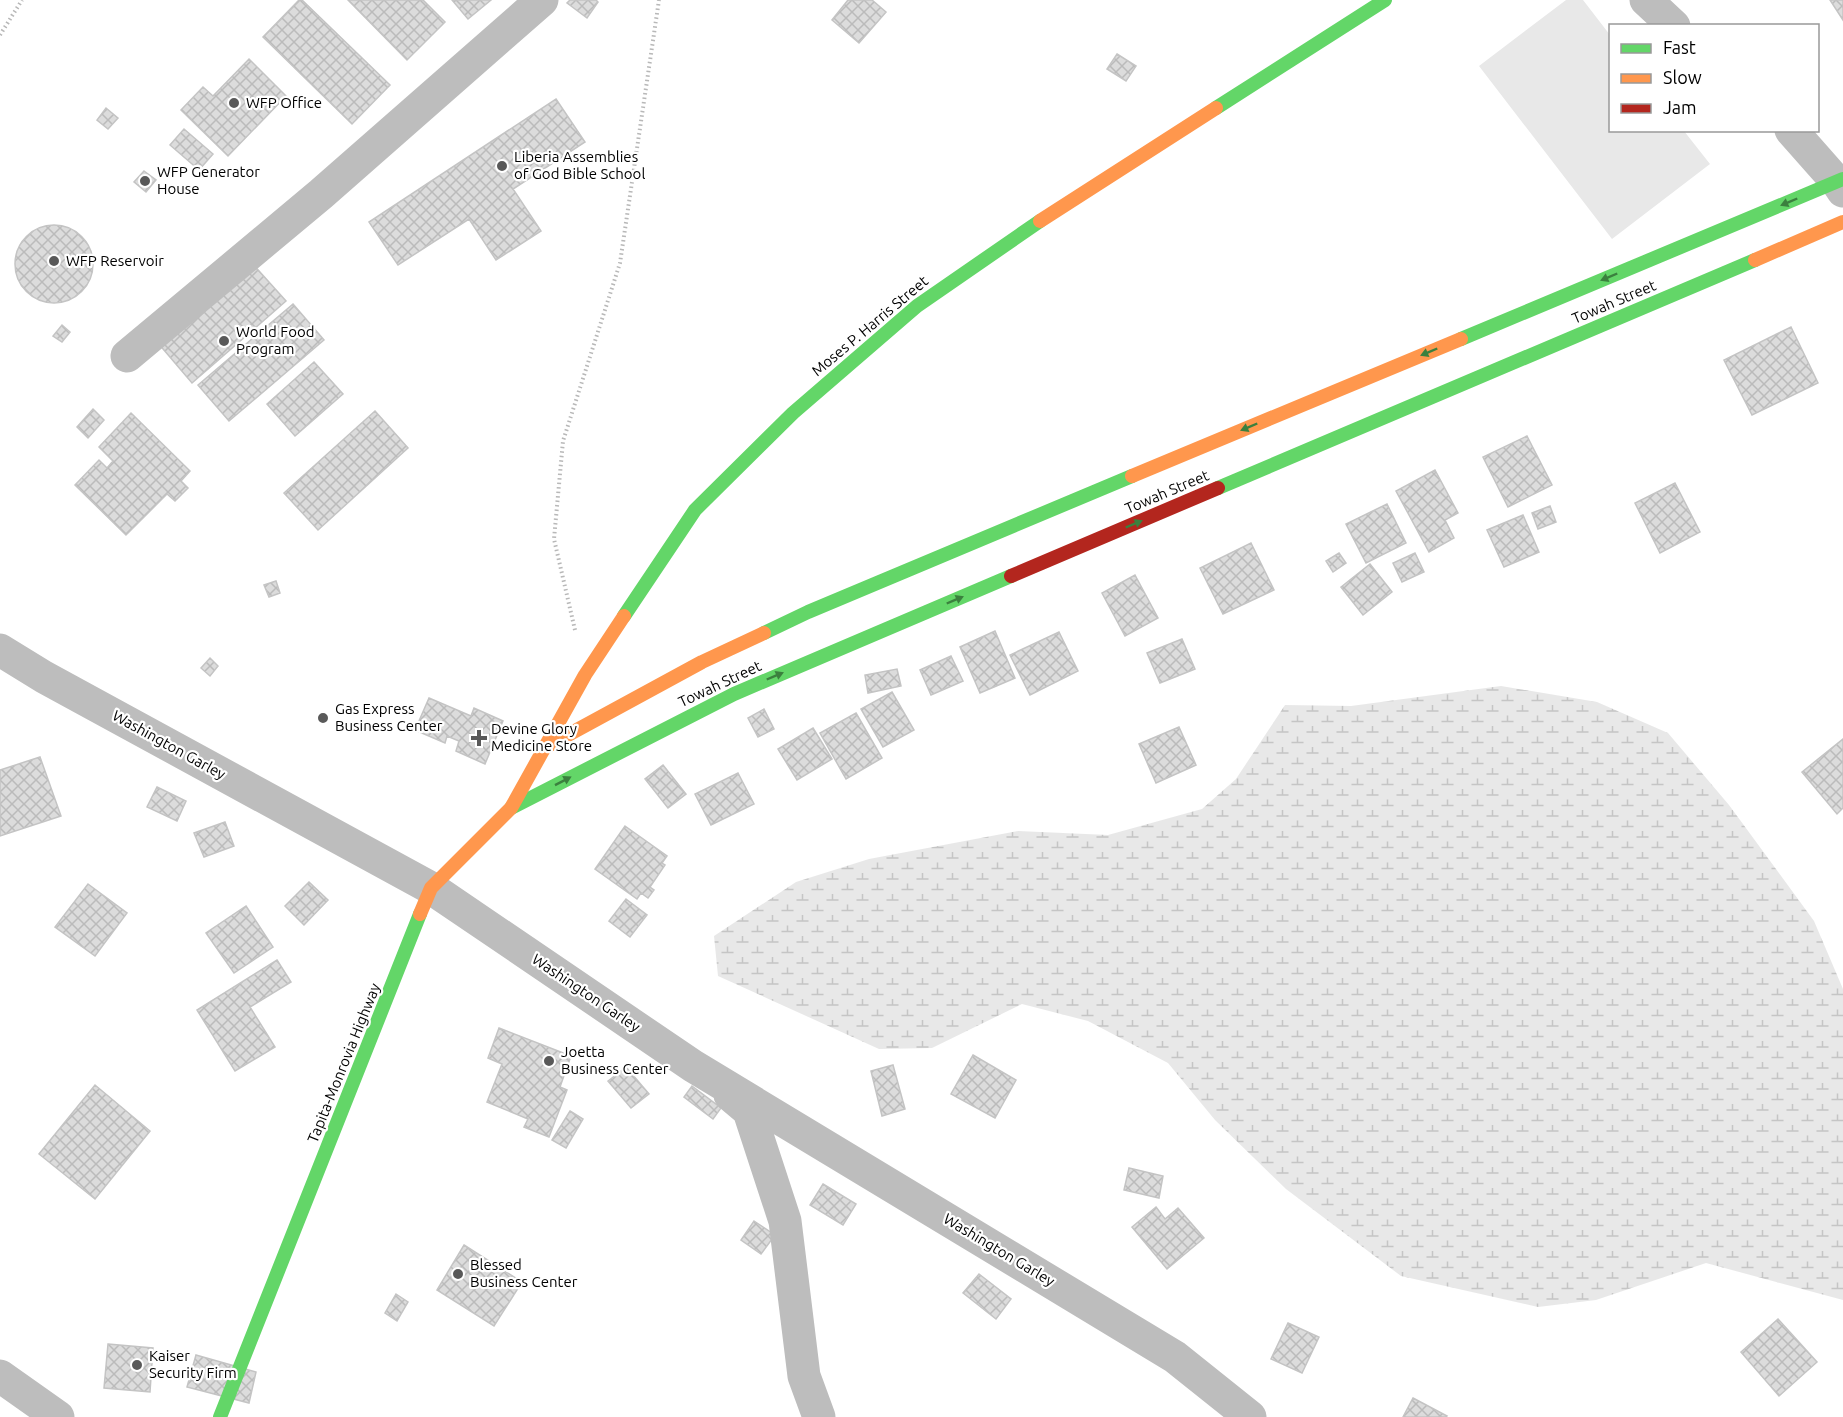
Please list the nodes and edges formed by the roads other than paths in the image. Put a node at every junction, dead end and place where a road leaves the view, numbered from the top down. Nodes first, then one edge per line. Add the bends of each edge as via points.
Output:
1 (542, 0) edge
2 (1385, 0) edge
3 (1646, 0) edge
4 (1672, 24) edge
5 (1793, 132) edge
6 (1841, 184) edge
7 (1843, 222) edge
8 (127, 356) dead end
9 (0, 650) edge
10 (542, 749) junction
11 (511, 808) junction
12 (431, 888) junction
13 (693, 1066) junction
14 (0, 1376) edge
15 (58, 1417) edge
16 (220, 1417) edge
17 (819, 1417) edge
18 (1250, 1417) edge

1 - 8 street via 321,194
2 - 10 main road, Moses P. Harris Street via 1052,213 917,306 793,413 695,510 585,675
3 - 4 street
5 - 6 street
6 -> 10 main road, Towah Street via 808,612 702,662
11 -> 7 main road, Towah Street via 734,694
9 - 12 street, Washington Garley
10 - 11 main road, Tapita-Monrovia Highway
11 - 12 main road, Tapita-Monrovia Highway
12 - 13 street, Washington Garley
12 - 16 main road, Tapita-Monrovia Highway
13 - 17 street via 749,1111 785,1221 804,1376
13 - 18 street, Washington Garley via 1175,1357
14 - 15 street

